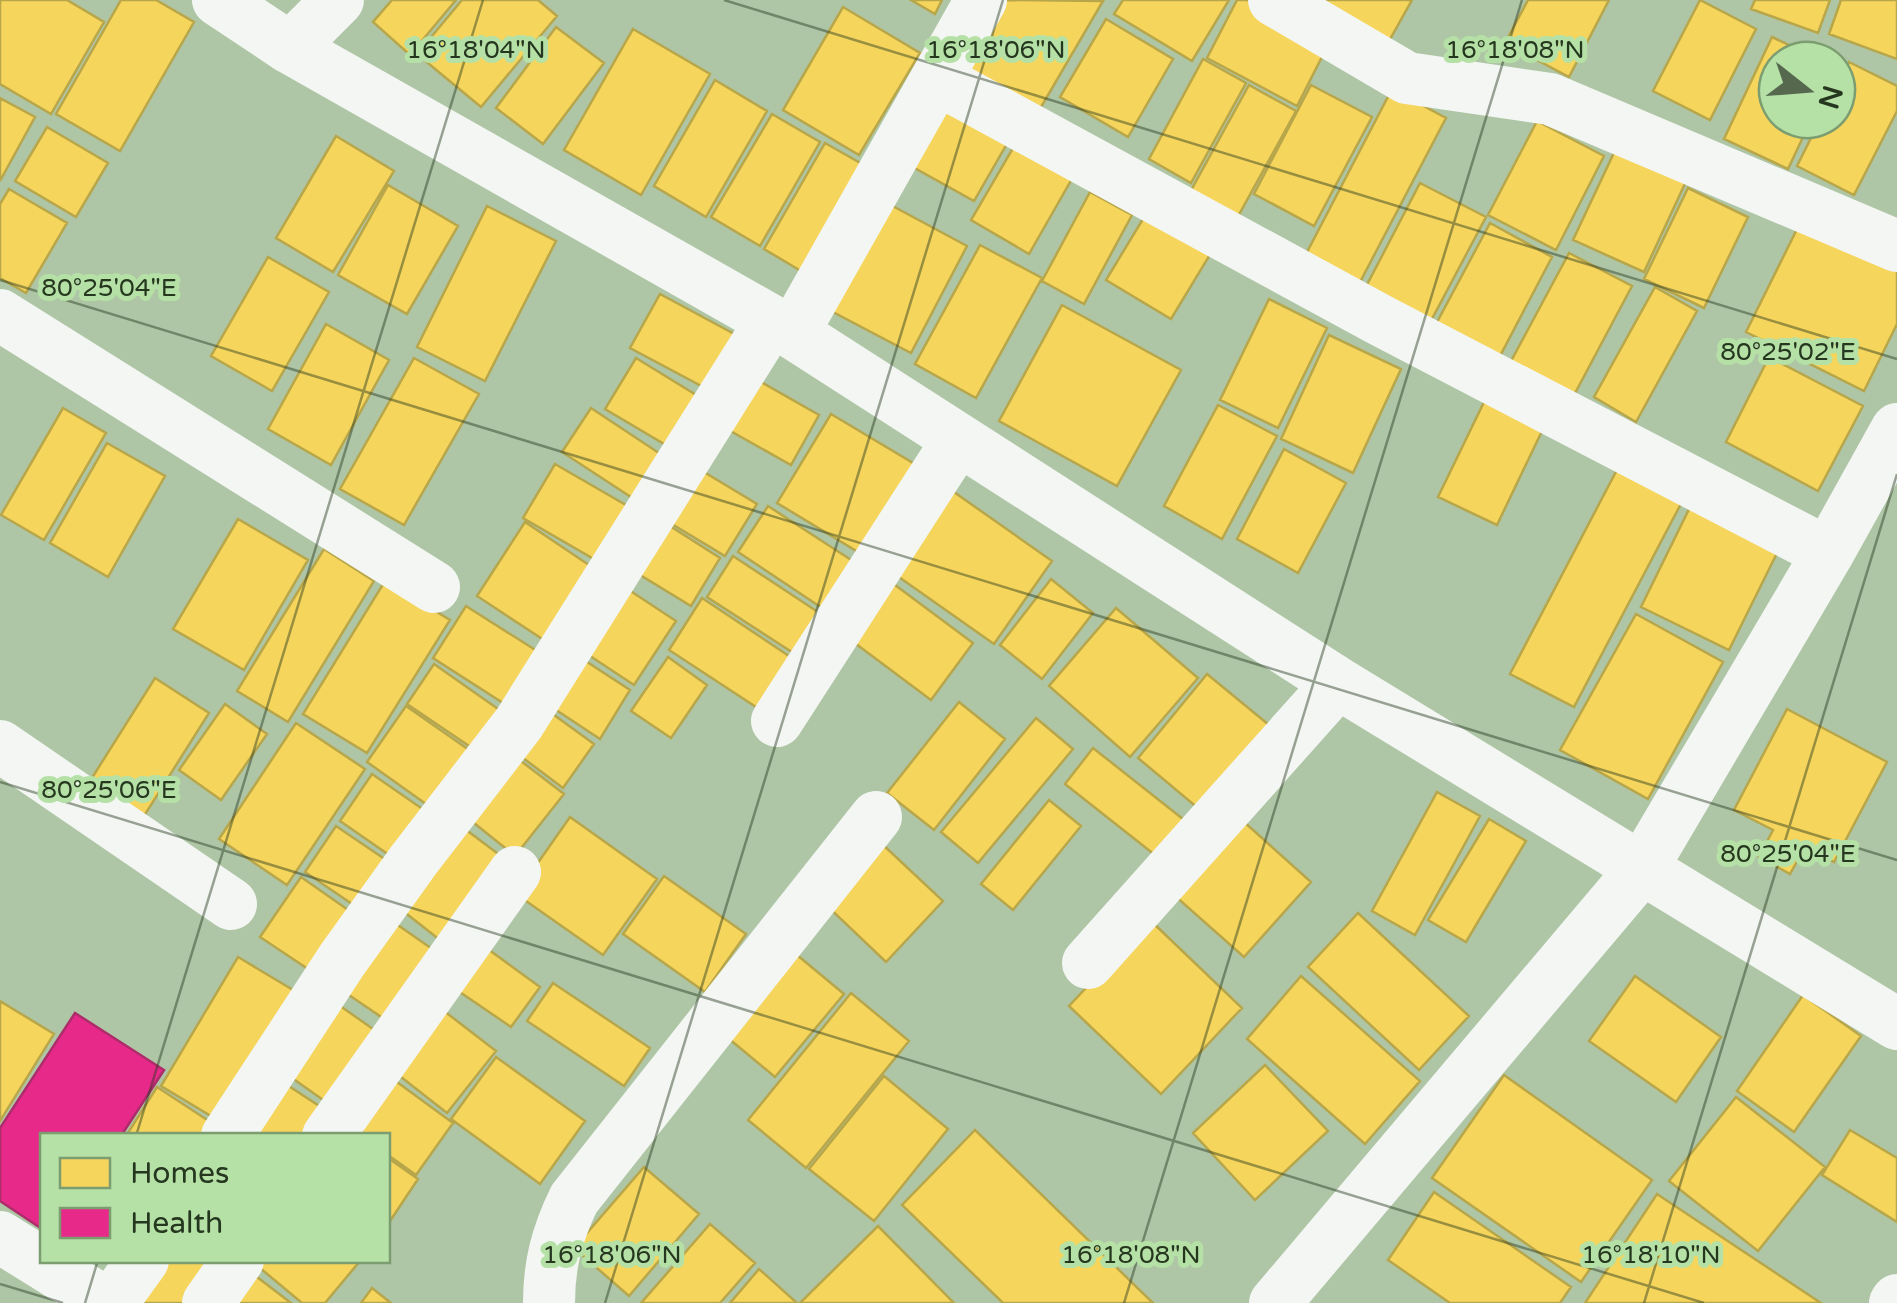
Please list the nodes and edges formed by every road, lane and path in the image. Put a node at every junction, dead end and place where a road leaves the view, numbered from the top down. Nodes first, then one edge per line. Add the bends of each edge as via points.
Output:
1 (218, 0) edge
2 (338, 0) edge
3 (980, 0) edge
4 (1274, 0) edge
5 (290, 48) junction
6 (937, 80) junction
7 (1897, 246) edge
8 (0, 314) edge
9 (782, 327) junction
10 (1897, 428) edge
11 (958, 440) junction
12 (1828, 553) junction
13 (434, 588) dead end
14 (1338, 683) junction
15 (777, 720) dead end
16 (0, 746) edge
17 (876, 817) dead end
18 (1640, 870) junction
19 (515, 872) dead end
20 (231, 904) dead end
21 (1088, 963) dead end
22 (1897, 1024) edge
23 (228, 1133) edge
24 (330, 1133) edge
25 (0, 1238) edge
26 (40, 1262) edge
27 (42, 1263) edge
28 (141, 1263) edge
29 (236, 1263) edge
30 (109, 1303) edge
31 (208, 1303) edge
32 (549, 1303) edge
33 (1275, 1303) edge

1 - 5 street
2 - 5 street
3 - 6 street
4 - 7 street via 1407,78 1550,99
5 - 9 street
6 - 9 street
6 - 12 street
8 - 13 street
9 - 11 street
9 - 23 street via 518,723 342,960
10 - 12 street
11 - 14 street
11 - 15 street
12 - 18 street
14 - 18 street
14 - 21 street
16 - 20 street
17 - 32 street via 574,1199 557,1234
18 - 22 street
18 - 33 street
19 - 24 street
25 - 26 street
27 - 30 street
28 - 30 street
29 - 31 street

